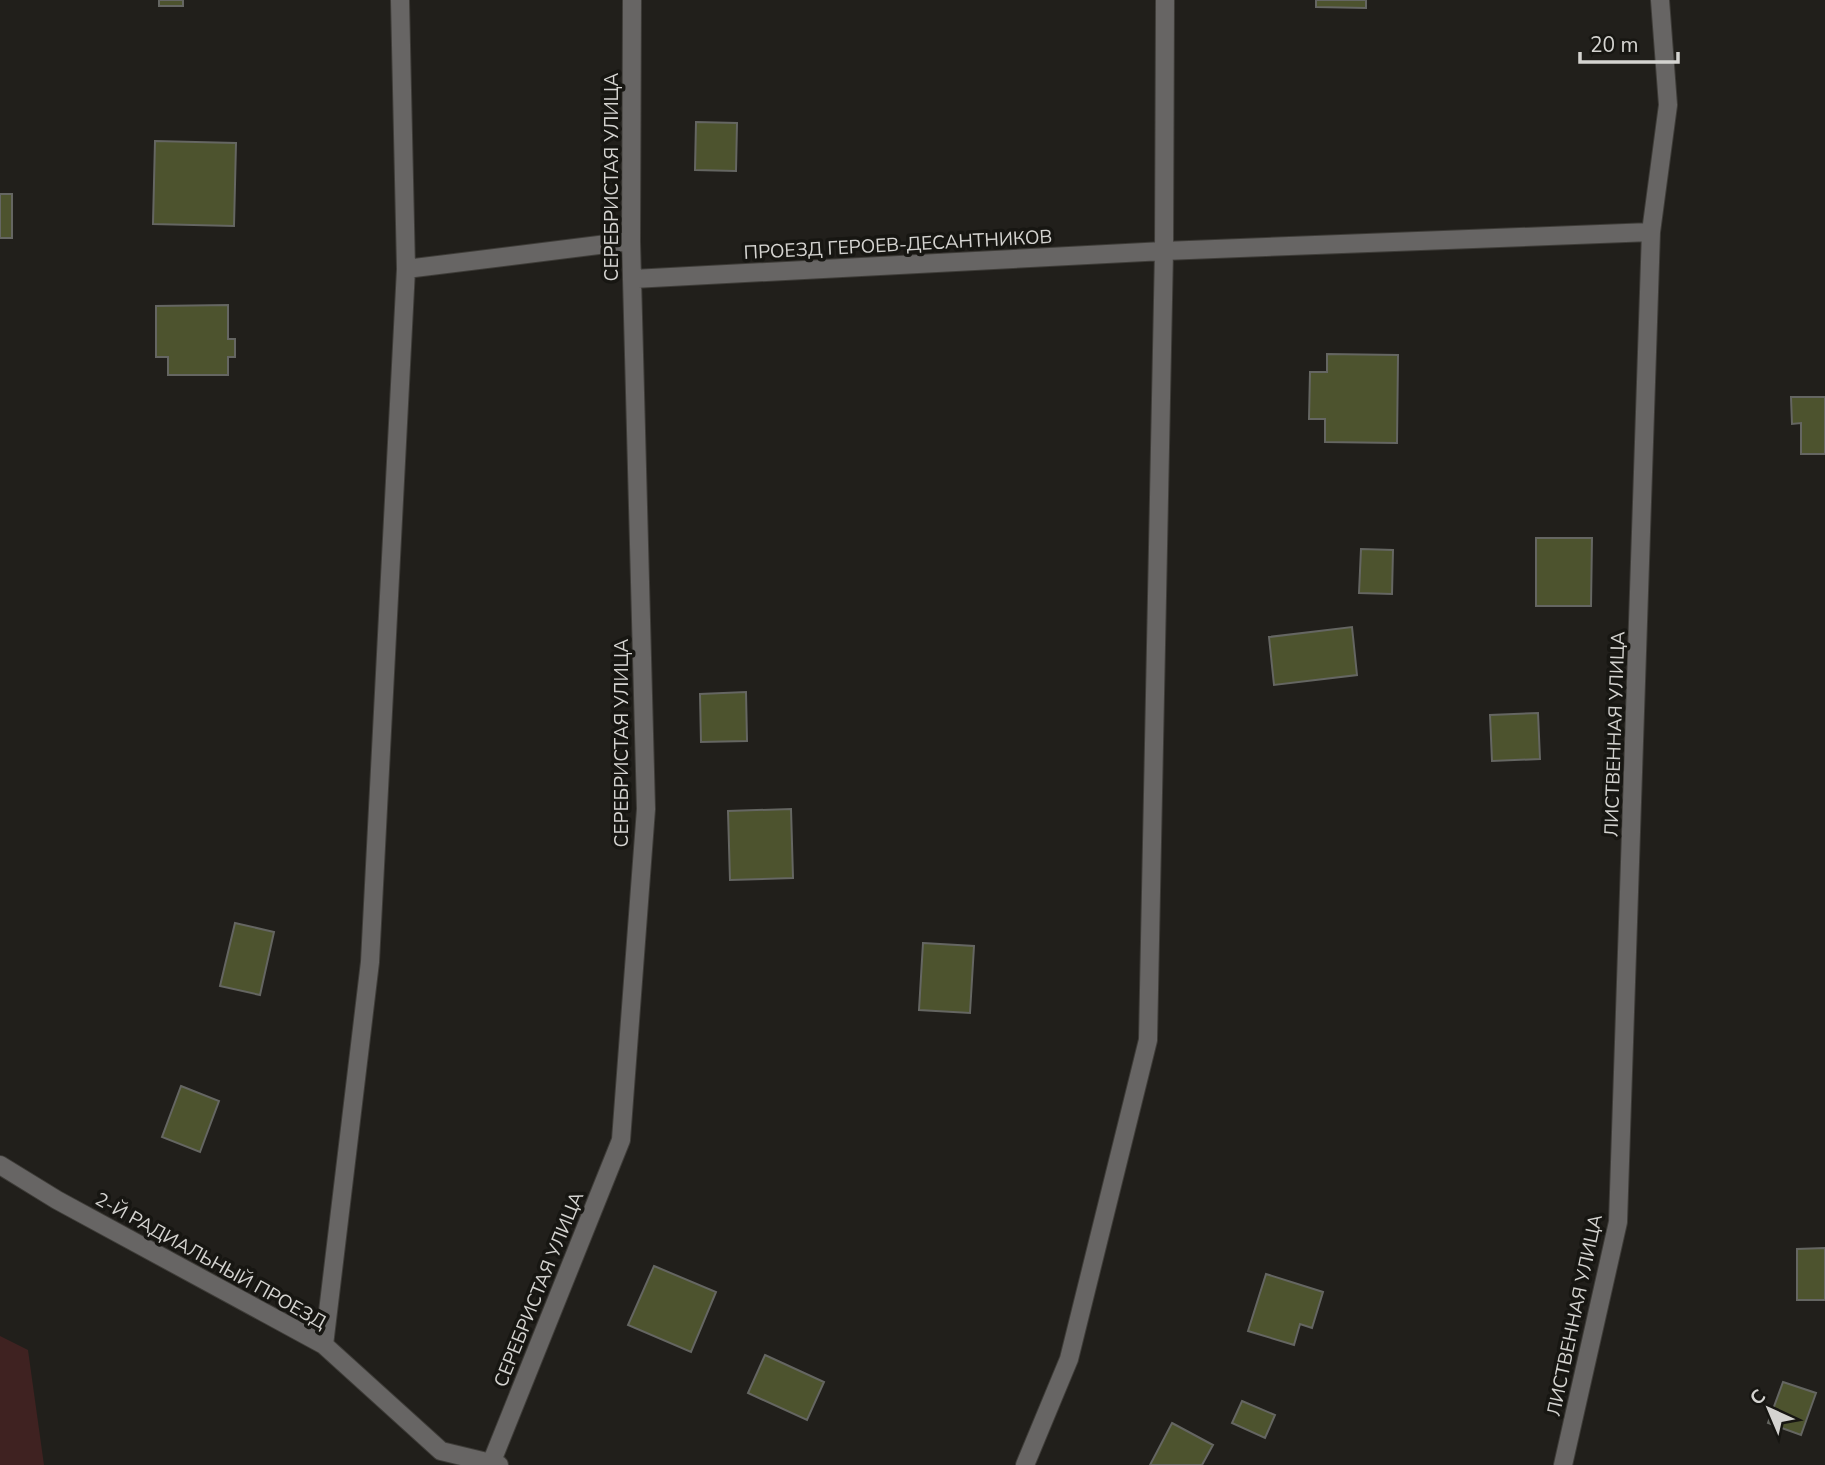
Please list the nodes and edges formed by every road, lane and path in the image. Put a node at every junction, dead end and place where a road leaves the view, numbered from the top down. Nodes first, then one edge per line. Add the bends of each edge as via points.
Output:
1 (400, 0) edge
2 (632, 0) edge
3 (1166, 0) edge
4 (1661, 0) edge
5 (1651, 232) junction
6 (631, 241) junction
7 (1164, 251) junction
8 (406, 270) junction
9 (633, 279) junction
10 (0, 1164) edge
11 (324, 1345) junction
12 (437, 1458) edge
13 (496, 1463) edge
14 (1025, 1465) edge
15 (1563, 1465) edge

1 - 8 street
2 - 6 street, СЕРЕБРИСТАЯ УЛИЦА
3 - 7 street
4 - 5 street, ЛИСТВЕННАЯ УЛИЦА via 1668,104
5 - 7 street, ПРОЕЗД ГЕРОЕВ-ДЕСАНТНИКОВ
5 - 15 street, ЛИСТВЕННАЯ УЛИЦА via 1618,1222
6 - 8 street
6 - 9 street, СЕРЕБРИСТАЯ УЛИЦА
7 - 9 street, ПРОЕЗД ГЕРОЕВ-ДЕСАНТНИКОВ
7 - 14 street via 1148,1040 1069,1359
8 - 11 street via 370,962
9 - 13 street, СЕРЕБРИСТАЯ УЛИЦА via 646,809 621,1140
10 - 11 street, 2-Й РАДИАЛЬНЫЙ ПРОЕЗД via 57,1200
11 - 12 street, 2-Й РАДИАЛЬНЫЙ ПРОЕЗД
12 - 13 street, 2-Й РАДИАЛЬНЫЙ ПРОЕЗД

